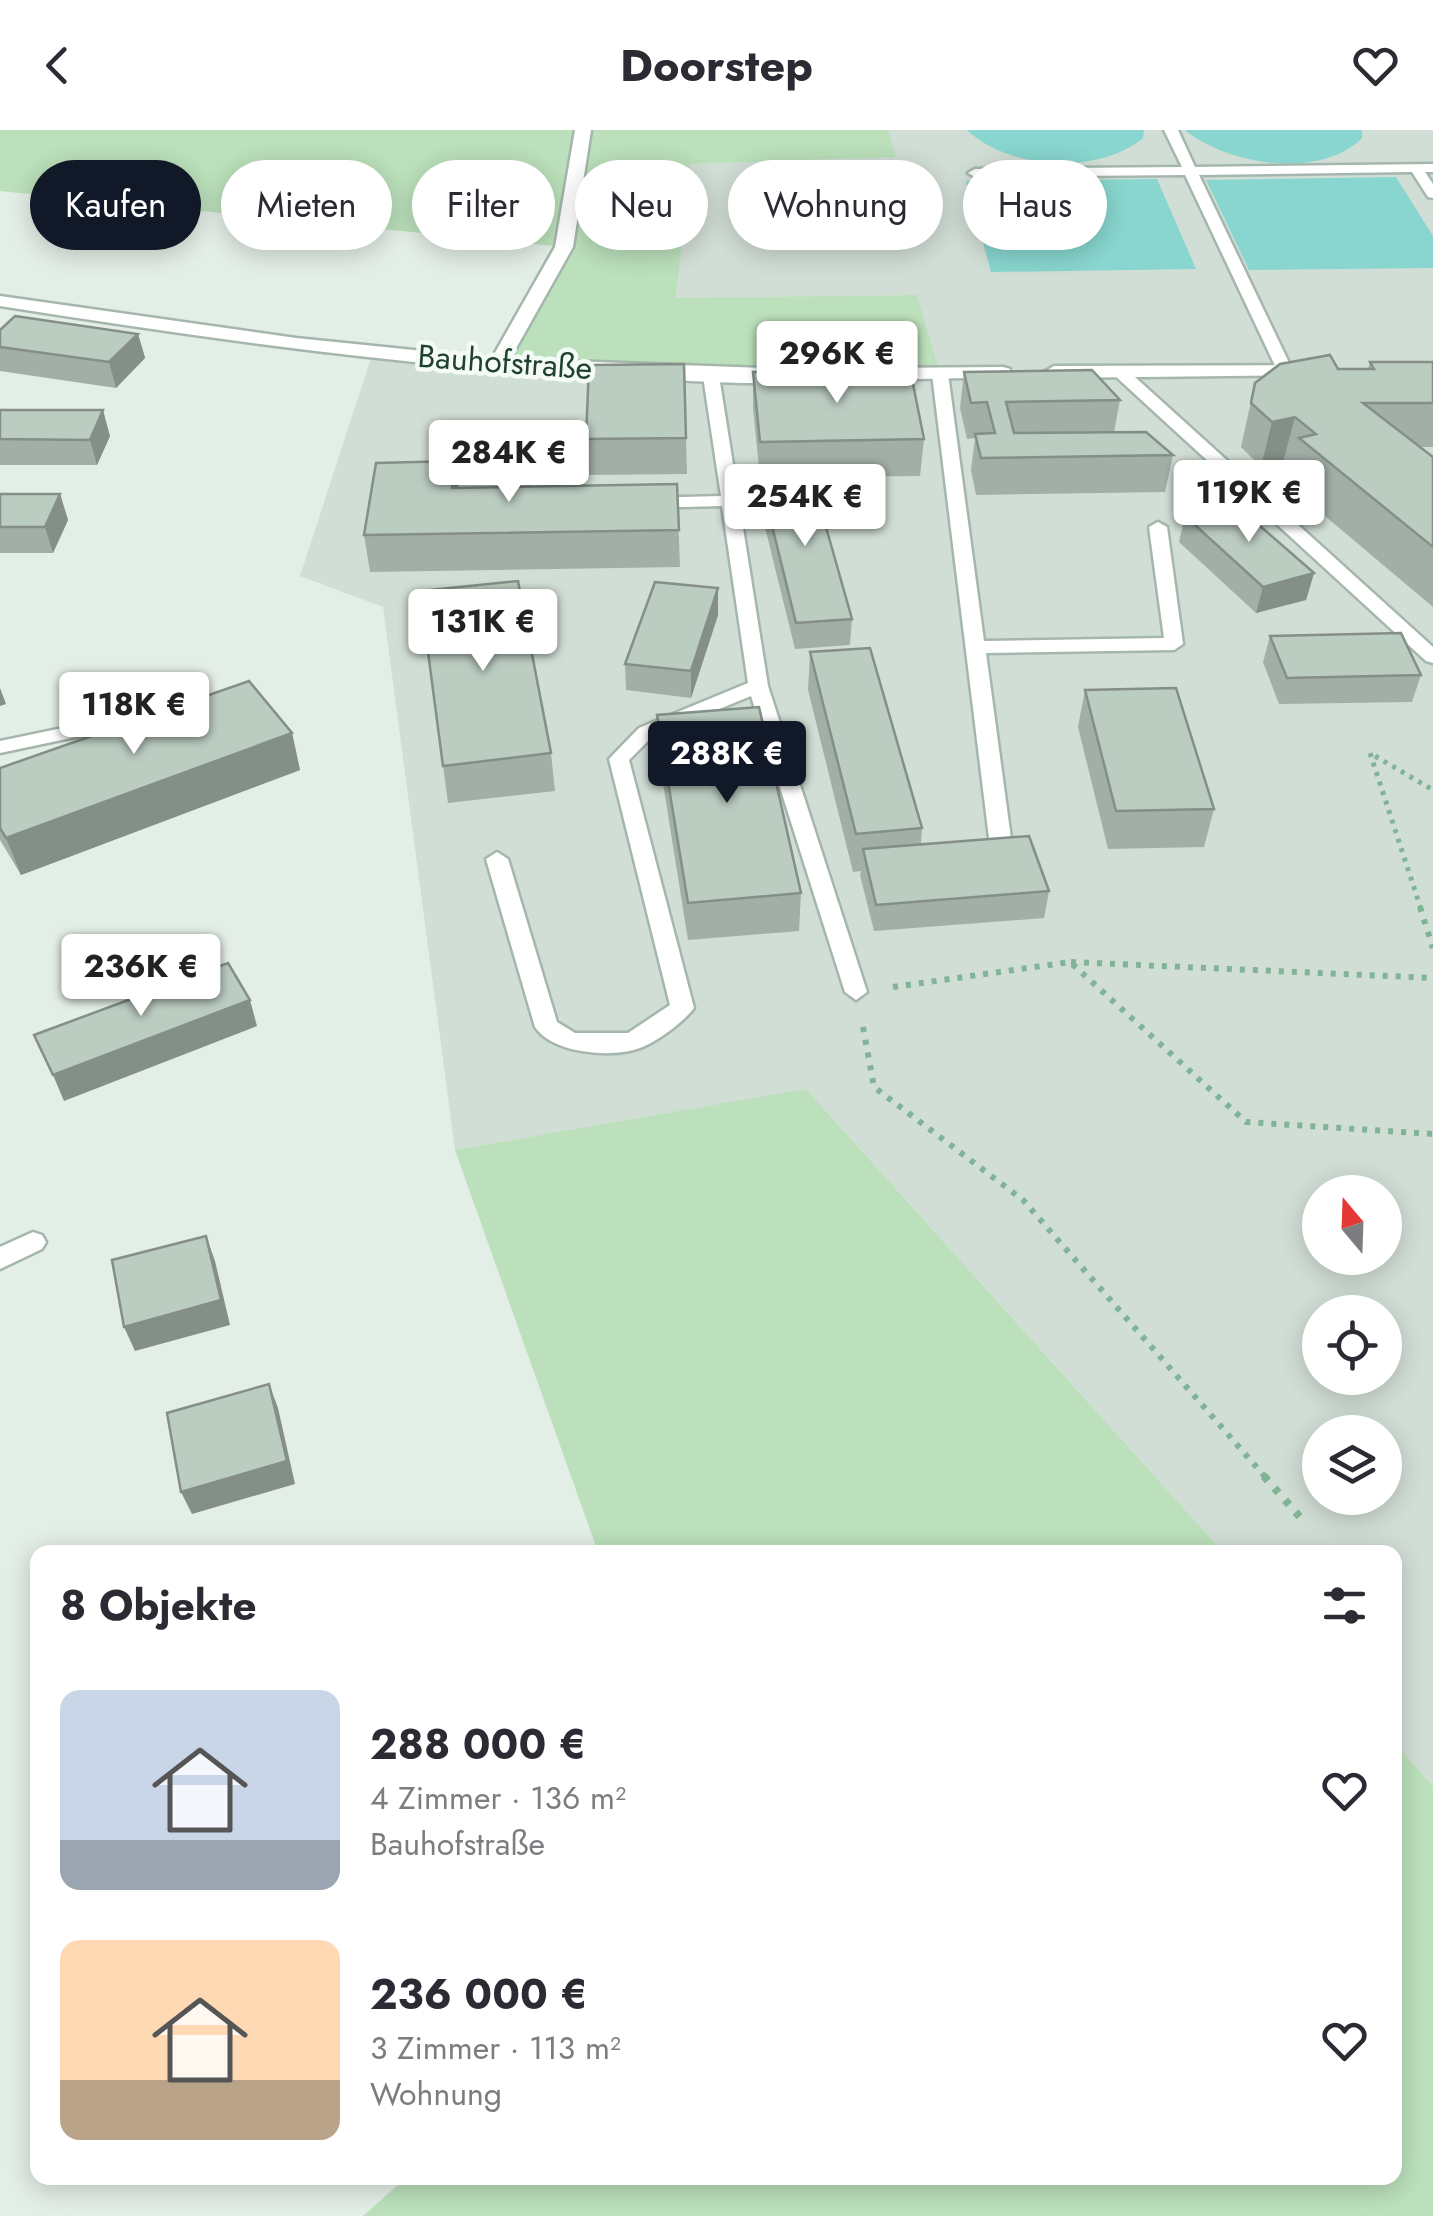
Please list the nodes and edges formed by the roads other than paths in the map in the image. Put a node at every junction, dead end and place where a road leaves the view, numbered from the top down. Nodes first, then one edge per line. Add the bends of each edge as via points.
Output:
1 (583, 130) edge
2 (1171, 130) edge
3 (1416, 168) junction
4 (1433, 168) edge
5 (1107, 173) edge
6 (1194, 173) junction
7 (1433, 194) edge
8 (1, 304) edge
9 (1279, 306) dead end
10 (1257, 307) junction
11 (499, 362) junction
12 (1340, 370) edge
13 (1119, 371) junction
14 (1285, 371) junction
15 (940, 374) junction
16 (806, 375) edge
17 (845, 375) edge
18 (711, 376) junction
19 (542, 451) dead end
20 (730, 501) junction
21 (633, 504) edge
22 (575, 505) edge
23 (1158, 527) dead end
24 (976, 647) junction
25 (1433, 657) edge
26 (758, 686) junction
27 (168, 712) edge
28 (0, 747) edge
29 (1001, 846) edge
30 (497, 859) dead end
31 (856, 992) road end
32 (33, 1242) dead end
33 (0, 1259) edge

1 - 11 street via 564,246
2 - 6 lane
3 - 4 lane
3 - 6 lane
3 - 7 lane
5 - 6 lane
6 - 10 lane
8 - 11 street, Bauhofstraße via 248,338
9 - 10 lane
10 - 14 lane
11 - 18 street, Bauhofstraße
12 - 14 street
13 - 14 street
13 - 15 street
13 - 25 lane
15 - 17 street
15 - 24 lane
16 - 18 street, Bauhofstraße
18 - 20 lane
19 - 22 lane via 537,506
20 - 21 lane
20 - 26 lane
23 - 24 lane via 1174,644
24 - 29 lane
26 - 30 lane via 646,732 619,760 682,1008 633,1042 570,1042 548,1027
26 - 31 lane
27 - 28 lane
32 - 33 lane

